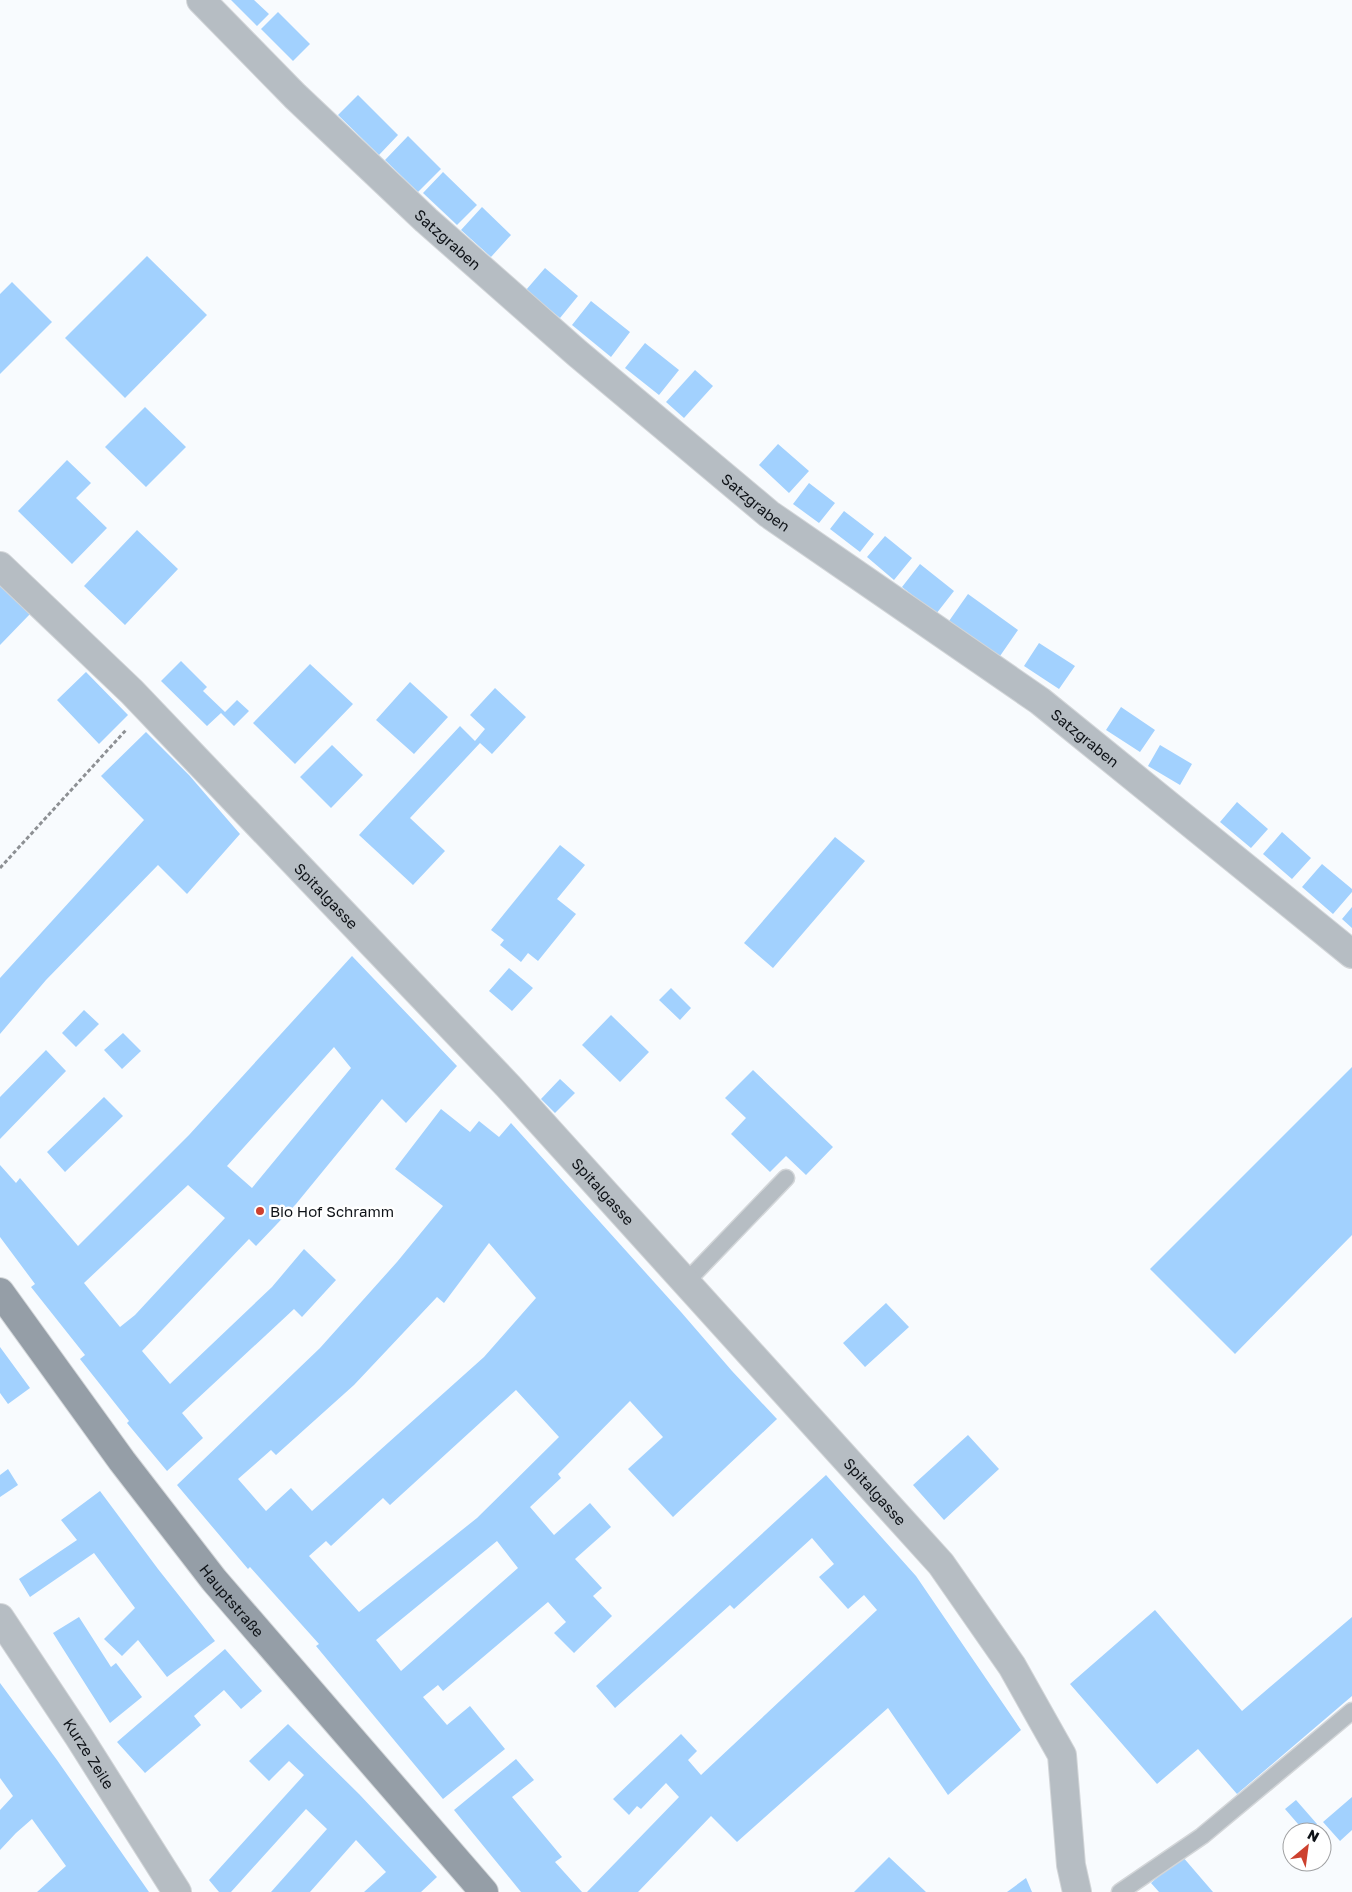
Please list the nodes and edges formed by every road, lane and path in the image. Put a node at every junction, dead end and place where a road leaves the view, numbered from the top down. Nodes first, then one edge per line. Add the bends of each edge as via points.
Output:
1 (201, 0) edge
2 (0, 566) edge
3 (147, 708) junction
4 (0, 868) edge
5 (1352, 954) edge
6 (786, 1178) dead end
7 (686, 1282) junction
8 (0, 1292) edge
9 (0, 1618) edge
10 (1352, 1711) edge
11 (176, 1892) edge
12 (484, 1892) edge
13 (1076, 1892) edge
14 (1120, 1892) edge

1 - 5 street, Satzgraben via 295,96 426,220 577,354 769,514 1040,702
2 - 3 street, Spitalgasse
3 - 4 path
3 - 7 street, Spitalgasse via 508,1086
6 - 7 lane
7 - 13 street, Spitalgasse via 941,1564 1012,1666 1062,1755
8 - 12 main road, Hauptstraße via 122,1461 214,1580
9 - 11 street, Kurze Zeile
10 - 14 lane via 1202,1836

